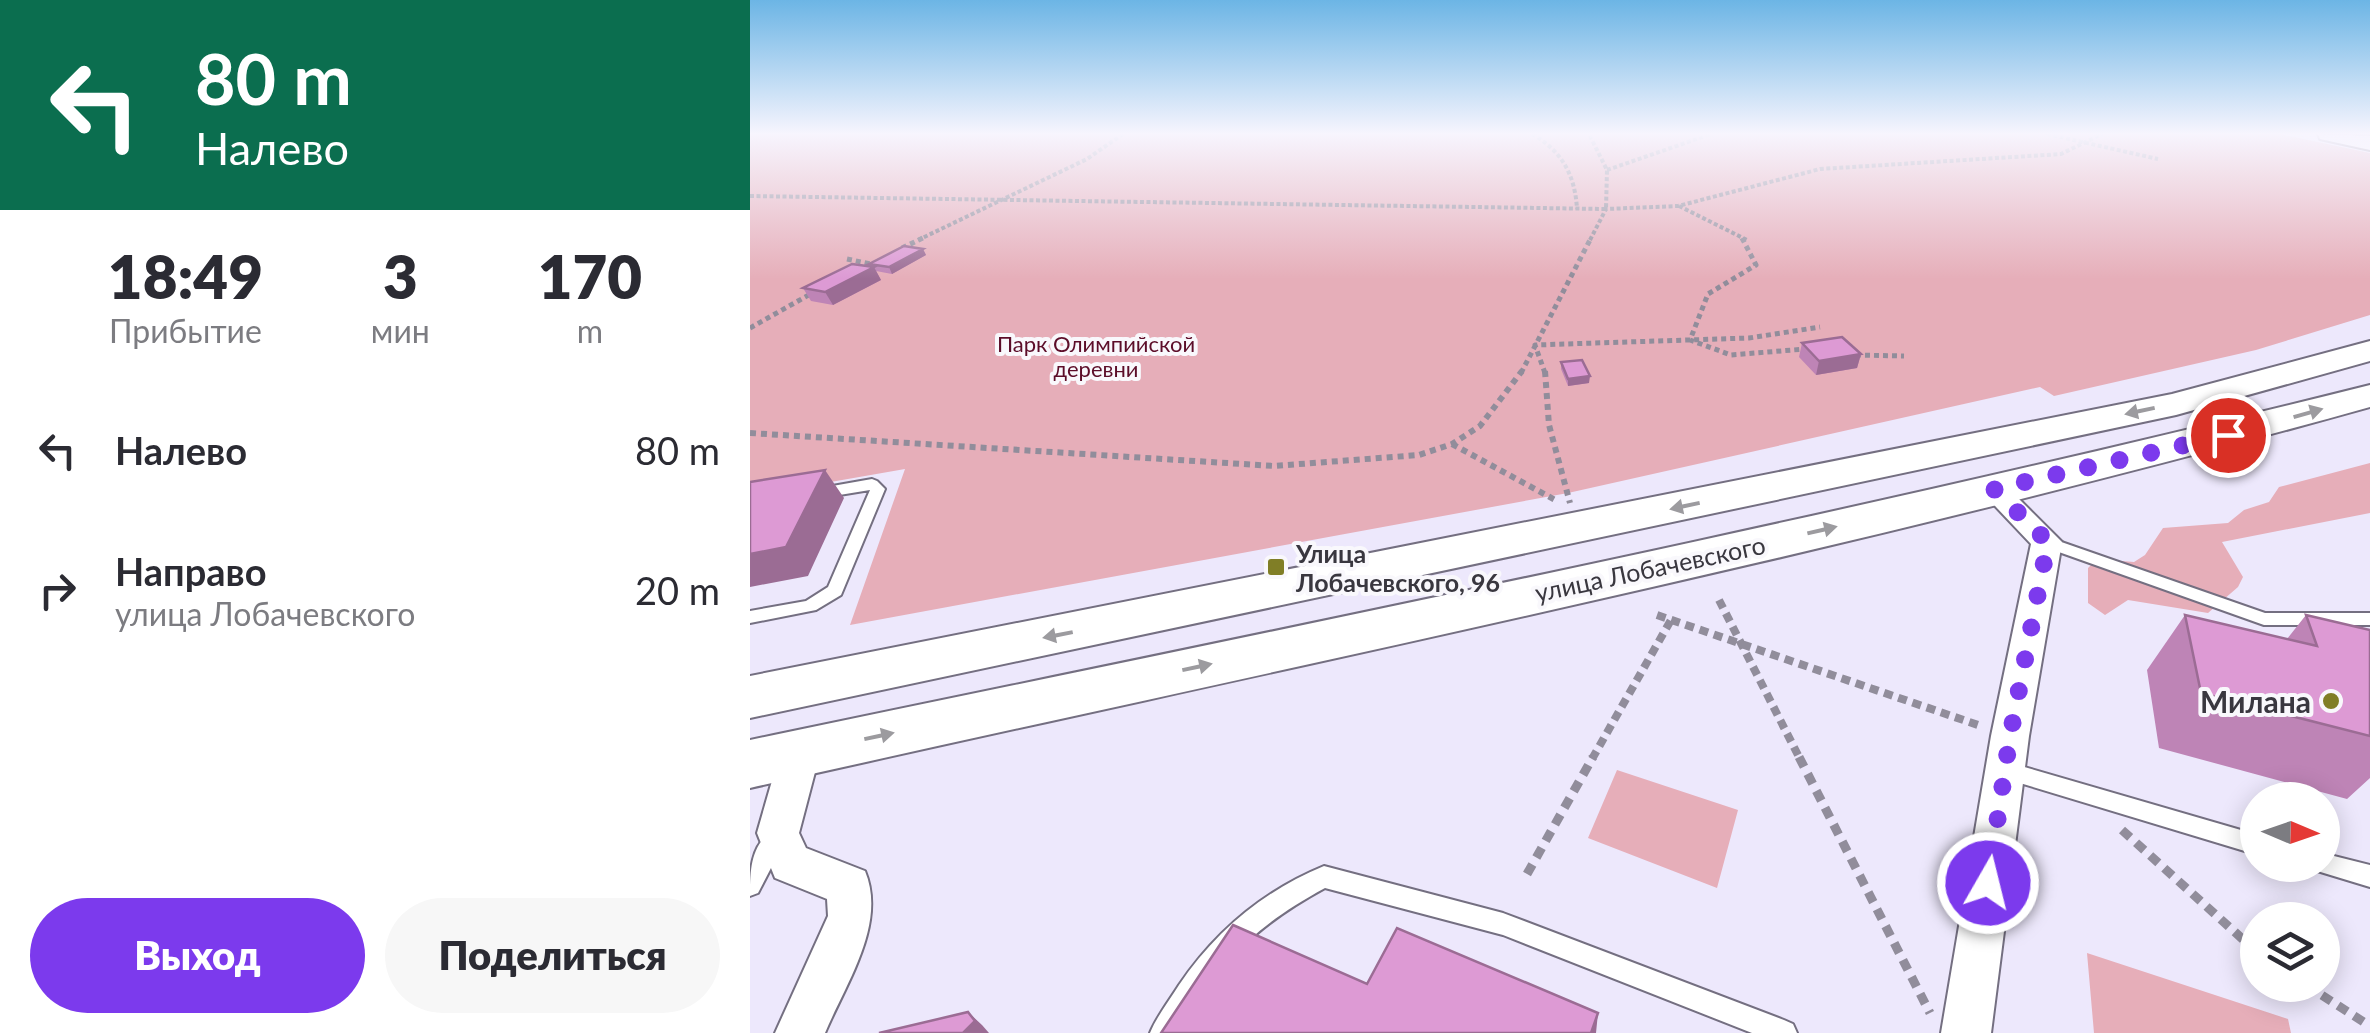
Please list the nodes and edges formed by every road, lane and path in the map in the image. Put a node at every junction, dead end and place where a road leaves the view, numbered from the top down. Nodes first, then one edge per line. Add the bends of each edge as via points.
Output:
1 (1037, 182) edge
2 (1577, 182) edge
3 (1607, 182) edge
4 (1769, 182) edge
5 (750, 196) edge
6 (993, 203) junction
7 (1678, 206) junction
8 (1577, 209) junction
9 (1606, 210) junction
10 (888, 255) edge
11 (846, 259) dead end
12 (856, 271) edge
13 (827, 286) edge
14 (1820, 327) dead end
15 (750, 328) edge
16 (1690, 340) junction
17 (1534, 345) junction
18 (1813, 348) edge
19 (1844, 350) edge
20 (2370, 351) edge
21 (1904, 356) dead end
22 (2370, 396) edge
23 (750, 433) edge
24 (1452, 444) junction
25 (1994, 489) junction
26 (802, 496) edge
27 (2048, 542) junction
28 (1719, 600) dead end
29 (1657, 616) dead end
30 (750, 617) edge
31 (2370, 619) edge
32 (1671, 620) junction
33 (1741, 644) junction
34 (750, 697) edge
35 (800, 753) junction
36 (2008, 753) junction
37 (750, 764) edge
38 (2090, 798) junction
39 (778, 833) junction
40 (2240, 840) edge
41 (2340, 868) edge
42 (1527, 874) dead end
43 (2370, 876) edge
44 (750, 885) edge
45 (2240, 937) edge
46 (2333, 1002) edge
47 (2370, 1026) edge
48 (800, 1033) edge
49 (1163, 1033) edge
50 (1784, 1033) edge
51 (1940, 1033) edge
52 (1966, 1033) edge

1 - 6 path
2 - 8 path
3 - 9 path
4 - 7 path
5 - 6 path
6 - 8 path
6 - 10 path
7 - 9 path
7 - 16 path via 1747,240 1756,265 1708,294
8 - 9 path
9 - 17 path
11 - 12 path via 871,264
13 - 15 path
14 - 16 path
16 - 17 path
16 - 18 path via 1713,355
17 - 24 path via 1515,385 1480,426
17 - 24 path via 1571,509
19 - 21 path
20 -> 34 main road via 2176,404
25 -> 22 main road, улица Лобачевского
23 - 24 path via 1274,466 1419,455
25 - 27 street
35 -> 25 main road, улица Лобачевского
26 - 30 lane via 872,484 878,489 835,591 810,606
27 - 31 lane via 2264,619
27 - 36 street
28 - 33 path
29 - 32 path
32 - 33 path
32 - 42 path
33 - 36 path
33 - 51 path
35 - 37 main road, улица Лобачевского
35 - 39 street
36 - 38 lane
36 - 52 street
38 - 40 lane
38 - 45 path
39 - 44 lane
39 - 48 street via 790,863 849,886 851,917
41 - 43 lane
46 - 47 path
49 - 50 lane via 1206,962 1265,906 1324,877 1502,924

